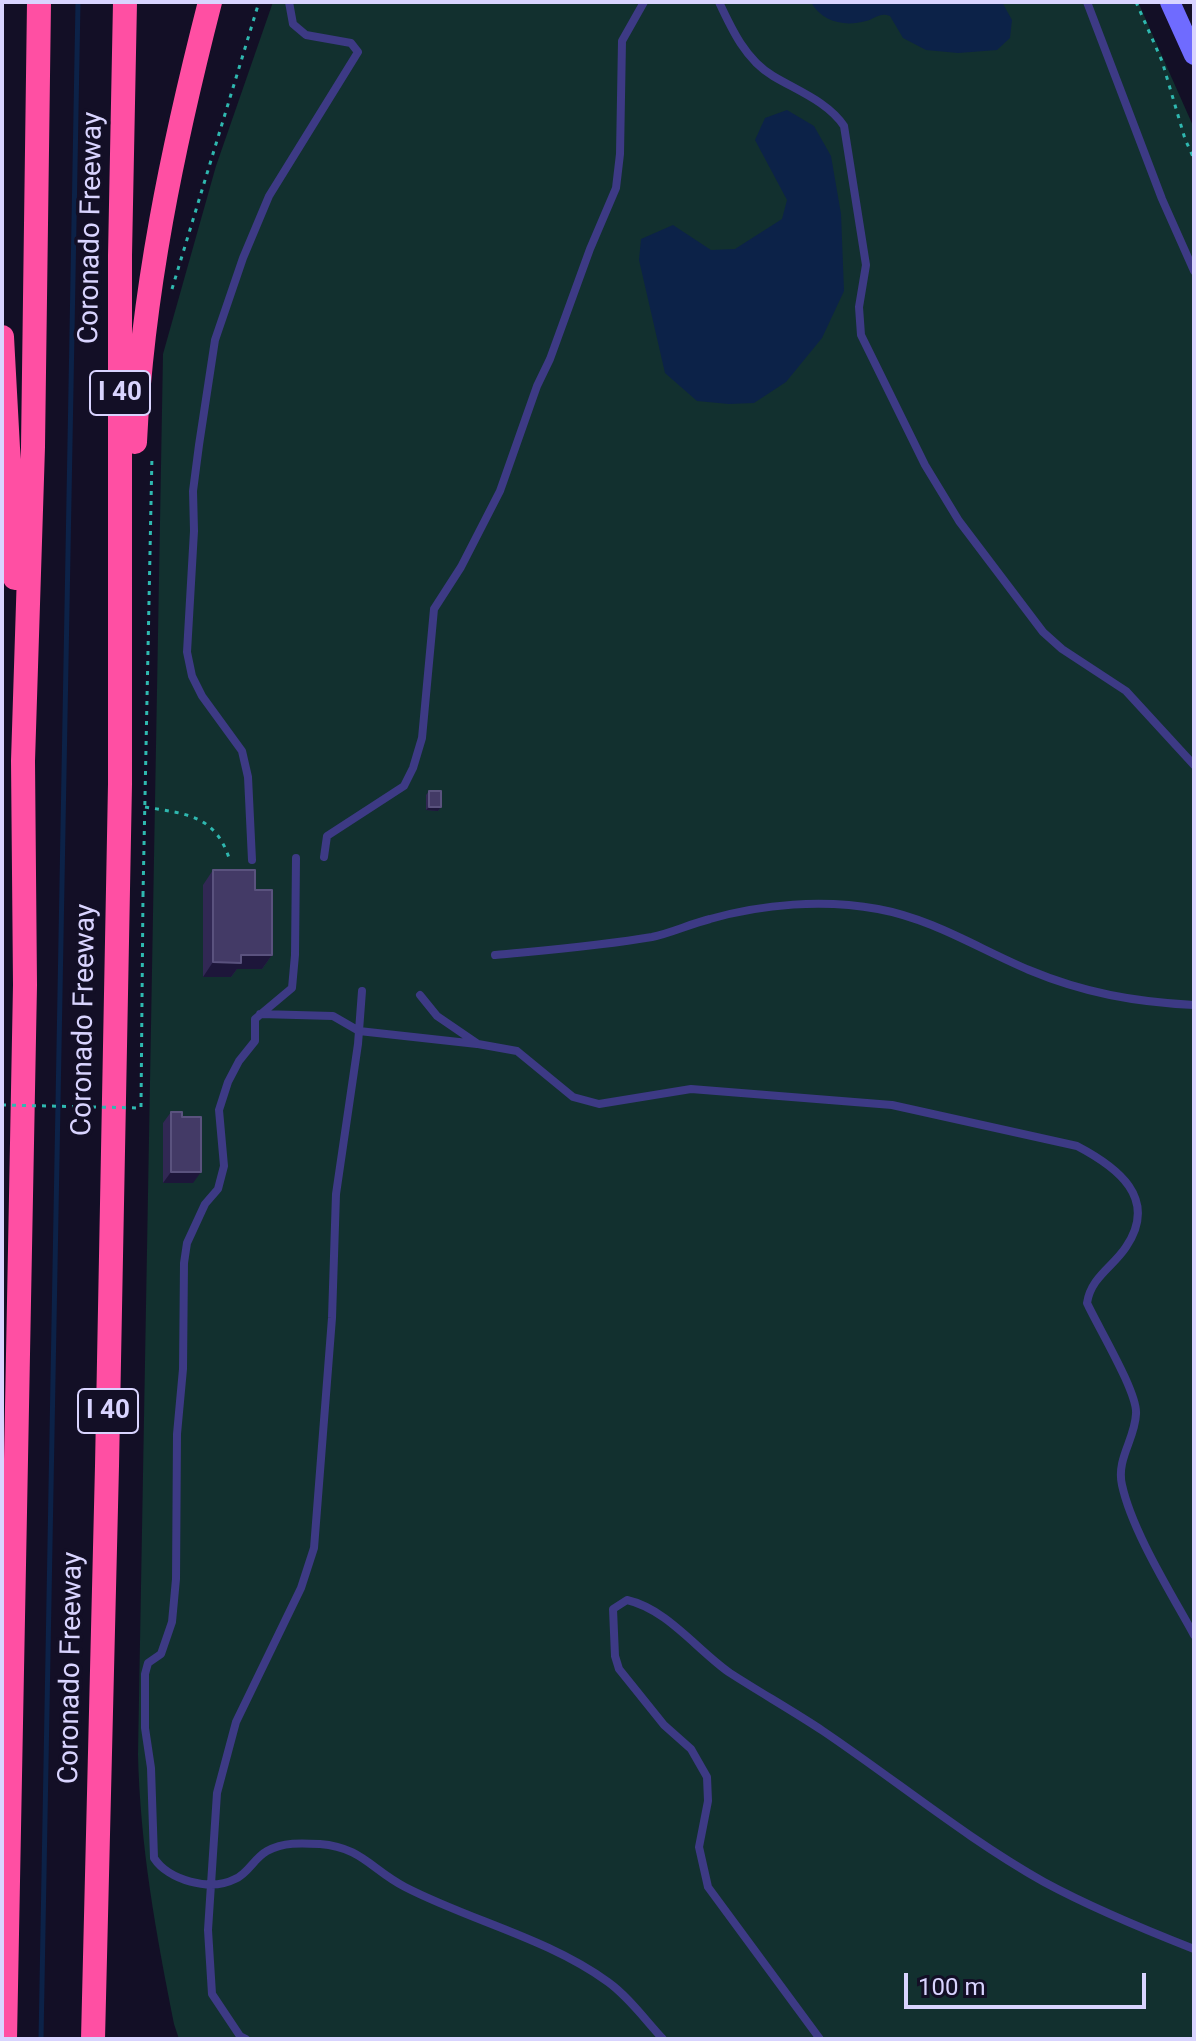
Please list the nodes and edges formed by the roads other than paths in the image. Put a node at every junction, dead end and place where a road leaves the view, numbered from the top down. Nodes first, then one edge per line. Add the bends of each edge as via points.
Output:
1 (39, 2) edge
2 (125, 2) edge
3 (210, 2) edge
4 (289, 2) edge
5 (644, 2) edge
6 (719, 2) edge
7 (1087, 2) edge
8 (1170, 2) edge
9 (1194, 55) edge
10 (1194, 271) edge
11 (2, 337) edge
12 (23, 761) junction
13 (1194, 765) edge
14 (120, 784) junction
15 (324, 857) dead end
16 (296, 858) dead end
17 (252, 860) dead end
18 (495, 955) dead end
19 (362, 991) dead end
20 (420, 995) dead end
21 (1194, 1005) edge
22 (260, 1014) junction
23 (359, 1031) junction
24 (478, 1044) junction
25 (1194, 1635) edge
26 (211, 1884) junction
27 (1194, 1949) edge
28 (5, 2039) edge
29 (93, 2039) edge
30 (246, 2039) edge
31 (663, 2039) edge
32 (820, 2039) edge

1 - 12 highway, Coronado Freeway
2 - 14 highway, Coronado Freeway / I 40
3 - 14 highway via 149,289 138,390
4 - 17 lane via 293,24 306,35 351,43 358,52 269,196 243,258 215,340 193,491 187,652 202,696 242,751
5 - 15 lane via 622,41 616,188 500,491 434,609 422,738 413,768 404,786 327,836
6 - 13 lane via 751,58 837,115 844,126 866,265 861,335 959,521 1043,632 1126,691
7 - 10 lane
8 - 9 street
11 - 12 highway
12 - 28 highway, Coronado Freeway via 25,985
14 - 29 highway, Coronado Freeway / I 40
16 - 22 lane via 292,988
18 - 21 lane via 608,944 755,908 814,904 878,909 936,926 1029,970 1102,996
19 - 23 lane
20 - 24 lane via 437,1016
22 - 23 lane via 333,1016
22 - 26 lane via 255,1019 255,1041 228,1082 219,1110 224,1166 218,1189 187,1243 172,1622 161,1654 148,1663 145,1674 154,1858 180,1878
23 - 24 lane
23 - 26 lane via 336,1194 314,1548 301,1588 236,1722 217,1793
24 - 25 lane via 517,1051 573,1097 599,1104 691,1089 892,1105 1077,1146 1104,1161 1137,1198 1137,1224 1126,1247 1089,1292 1087,1303 1136,1400 1135,1425 1121,1469 1129,1507
26 - 30 lane via 212,1994
26 - 31 lane via 238,1878 266,1852 287,1843 349,1848 403,1886 579,1962 611,1984
27 - 32 lane via 1096,1909 1042,1880 728,1671 656,1614 627,1600 613,1609 619,1669 664,1725 691,1749 707,1777 699,1847 708,1887

